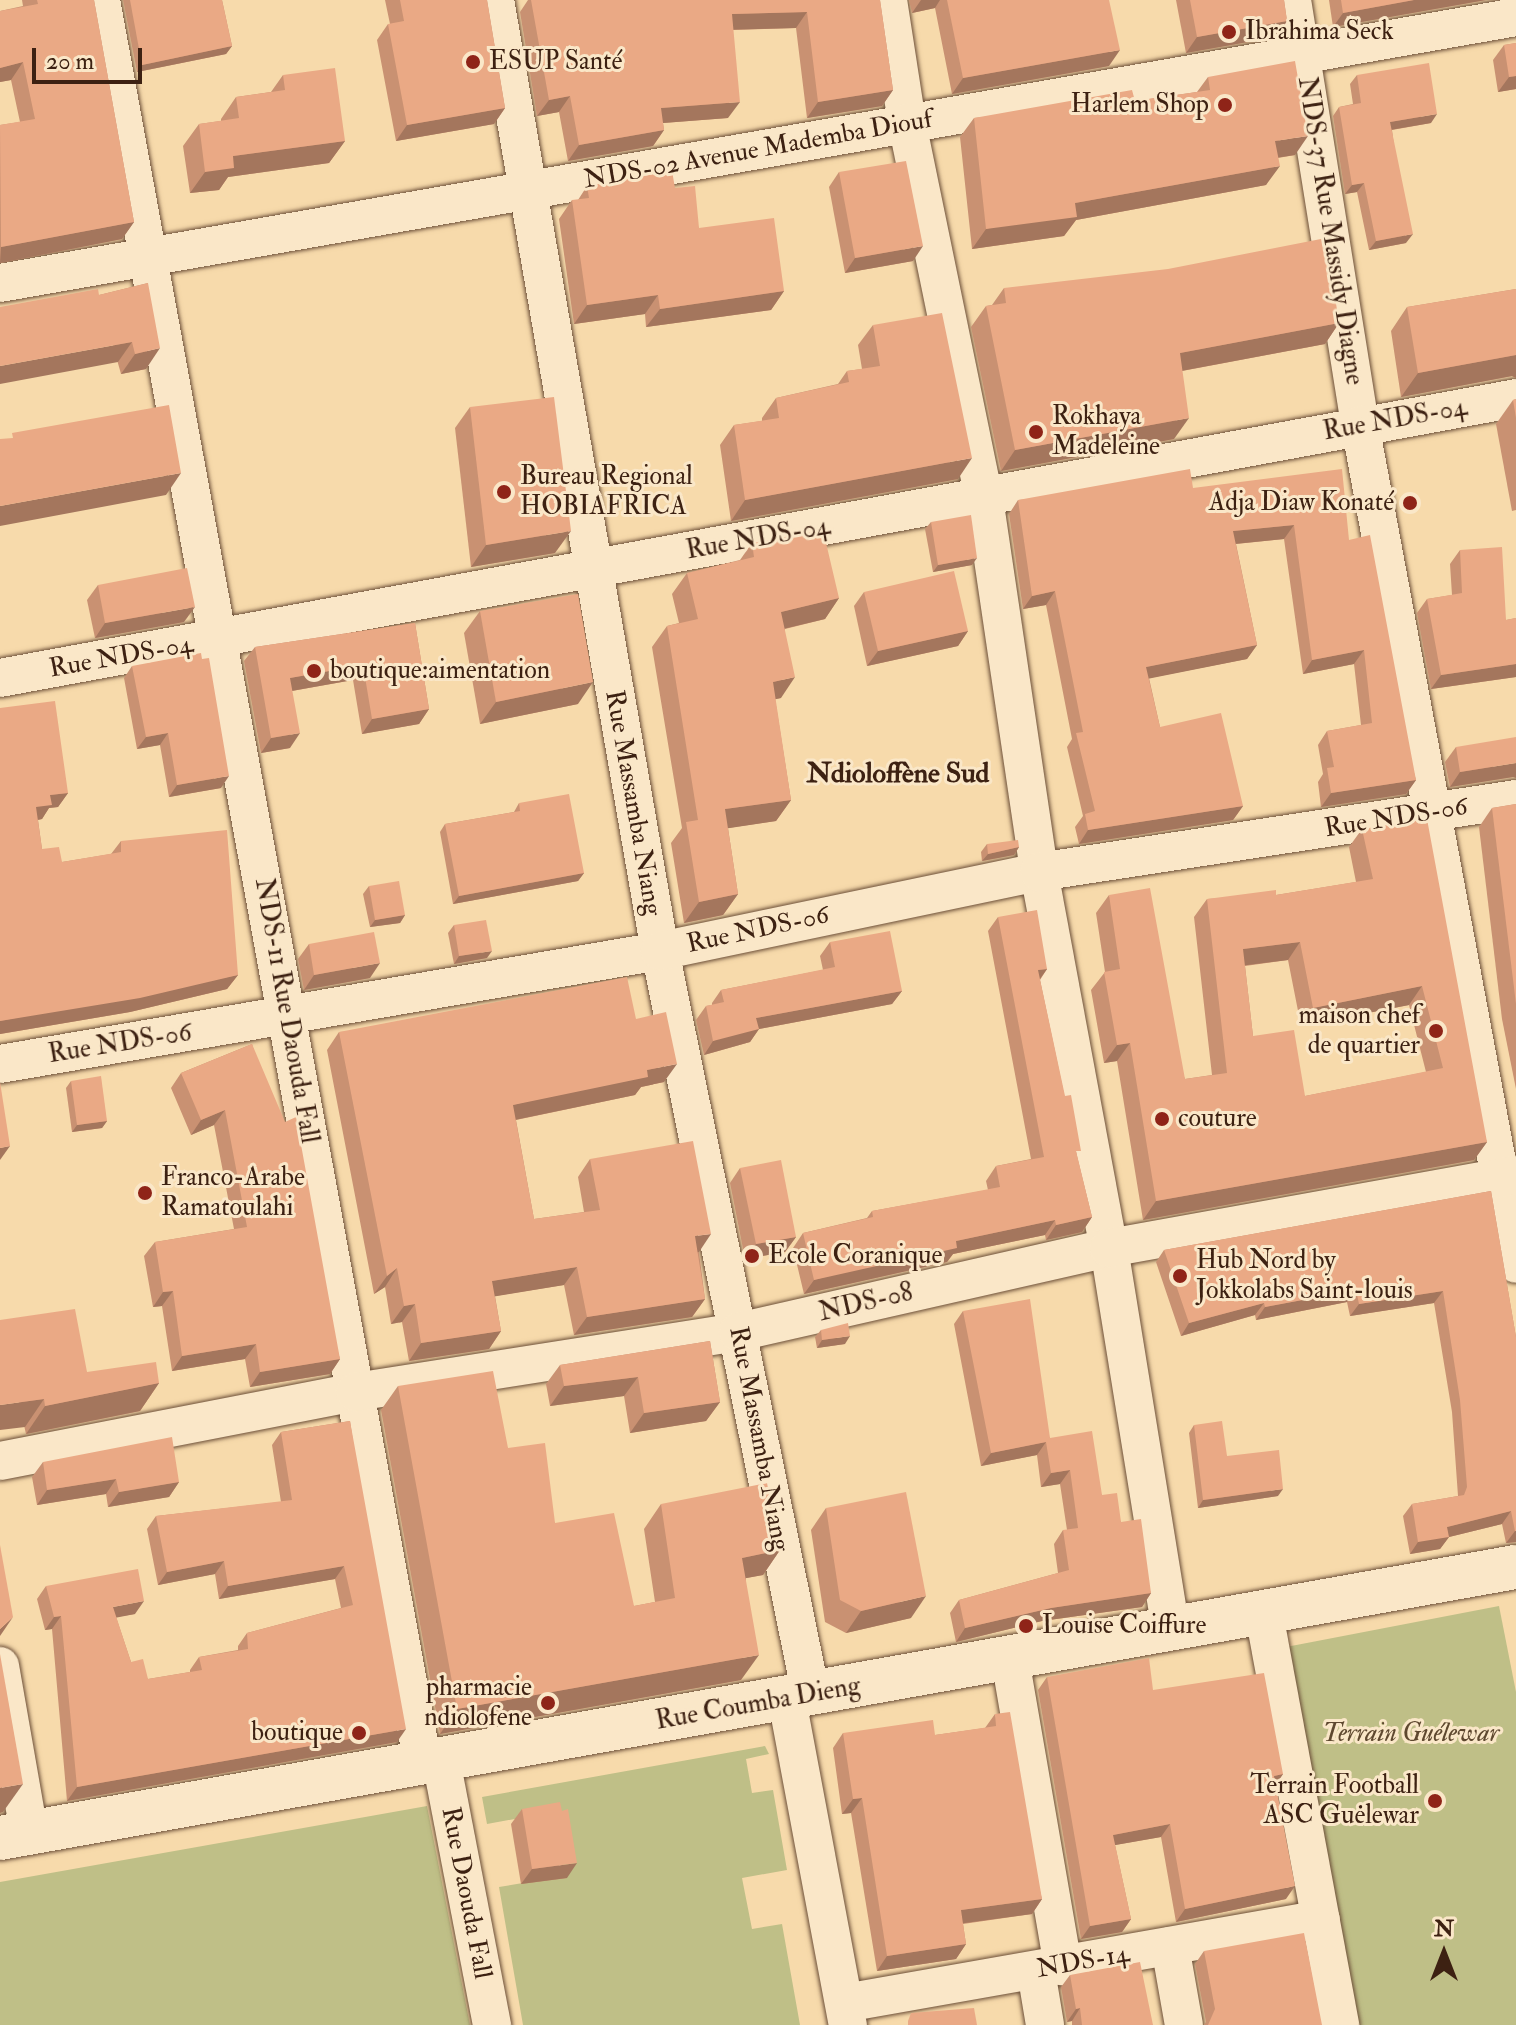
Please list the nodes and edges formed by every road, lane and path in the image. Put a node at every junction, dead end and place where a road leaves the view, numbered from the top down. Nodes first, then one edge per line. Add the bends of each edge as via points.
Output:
1 (101, 0) edge
2 (495, 0) edge
3 (888, 0) edge
4 (1292, 0) edge
5 (1516, 17) edge
6 (1302, 54) junction
7 (907, 123) junction
8 (531, 190) junction
9 (148, 257) junction
10 (0, 283) edge
11 (1516, 398) edge
12 (1360, 425) junction
13 (984, 498) junction
14 (592, 570) junction
15 (218, 640) junction
16 (0, 678) edge
17 (1516, 799) edge
18 (1430, 813) junction
19 (1039, 872) junction
20 (660, 951) junction
21 (287, 1016) junction
22 (0, 1064) edge
23 (1509, 1176) edge
24 (1109, 1248) junction
25 (1516, 1264) edge
26 (738, 1332) junction
27 (355, 1392) junction
28 (0, 1461) edge
29 (1515, 1575) edge
30 (1264, 1614) junction
31 (1171, 1631) junction
32 (1010, 1659) junction
33 (0, 1666) edge
34 (799, 1697) junction
35 (432, 1762) junction
36 (14, 1836) edge
37 (1321, 1919) junction
38 (1170, 1946) junction
39 (1050, 1968) junction
40 (847, 2014) edge
41 (492, 2025) edge
42 (1045, 2025) edge
43 (1184, 2025) edge
44 (1340, 2025) edge

1 - 9 street, NDS-11 Rue Daouda Fall
2 - 8 street, Rue Massamba Niang
3 - 7 street
4 - 6 street, NDS-37 Rue Massidy Diagne
5 - 6 street, NDS-02 Avenue Mademba Diouf
6 - 7 street, NDS-02 Avenue Mademba Diouf
6 - 12 street, NDS-37 Rue Massidy Diagne
7 - 8 street, NDS-02 Avenue Mademba Diouf
7 - 13 street
8 - 9 street, NDS-02 Avenue Mademba Diouf
8 - 14 street, Rue Massamba Niang
9 - 10 street, NDS-02 Avenue Mademba Diouf
9 - 15 street, NDS-11 Rue Daouda Fall
11 - 12 street, Rue NDS-04
12 - 13 street, Rue NDS-04
12 - 18 street, NDS-37 Rue Massidy Diagne
13 - 14 street, Rue NDS-04
13 - 19 street
14 - 15 street, Rue NDS-04
14 - 20 street, Rue Massamba Niang
15 - 16 street, Rue NDS-04
15 - 21 street, NDS-11 Rue Daouda Fall
17 - 18 street, Rue NDS-06
18 - 19 street, Rue NDS-06
18 - 23 street, NDS-37 Rue Massidy Diagne
19 - 20 street, Rue NDS-06
19 - 24 street
20 - 21 street, Rue NDS-06
20 - 26 street, Rue Massamba Niang
21 - 22 street, Rue NDS-06
21 - 27 street, NDS-11 Rue Daouda Fall
23 - 24 street, NDS-08
23 - 25 street, NDS-37 Rue Massidy Diagne
24 - 26 street, NDS-08
24 - 31 street
26 - 27 street, NDS-08
26 - 34 street, Rue Massamba Niang
27 - 28 street, NDS-08
27 - 35 street, NDS-11 Rue Daouda Fall
29 - 30 street, Rue Coumba Dieng
30 - 31 street, Rue Coumba Dieng
30 - 37 street
31 - 32 street, Rue Coumba Dieng
32 - 34 street, Rue Coumba Dieng
32 - 39 street
33 - 36 street
34 - 35 street, Rue Coumba Dieng
34 - 40 street, Rue Massamba Niang
35 - 36 street, Rue Coumba Dieng
35 - 41 street, Rue Daouda Fall
37 - 38 street, NDS-14
37 - 44 street
38 - 39 street, NDS-14
38 - 43 street
39 - 40 street, NDS-14
39 - 42 street

